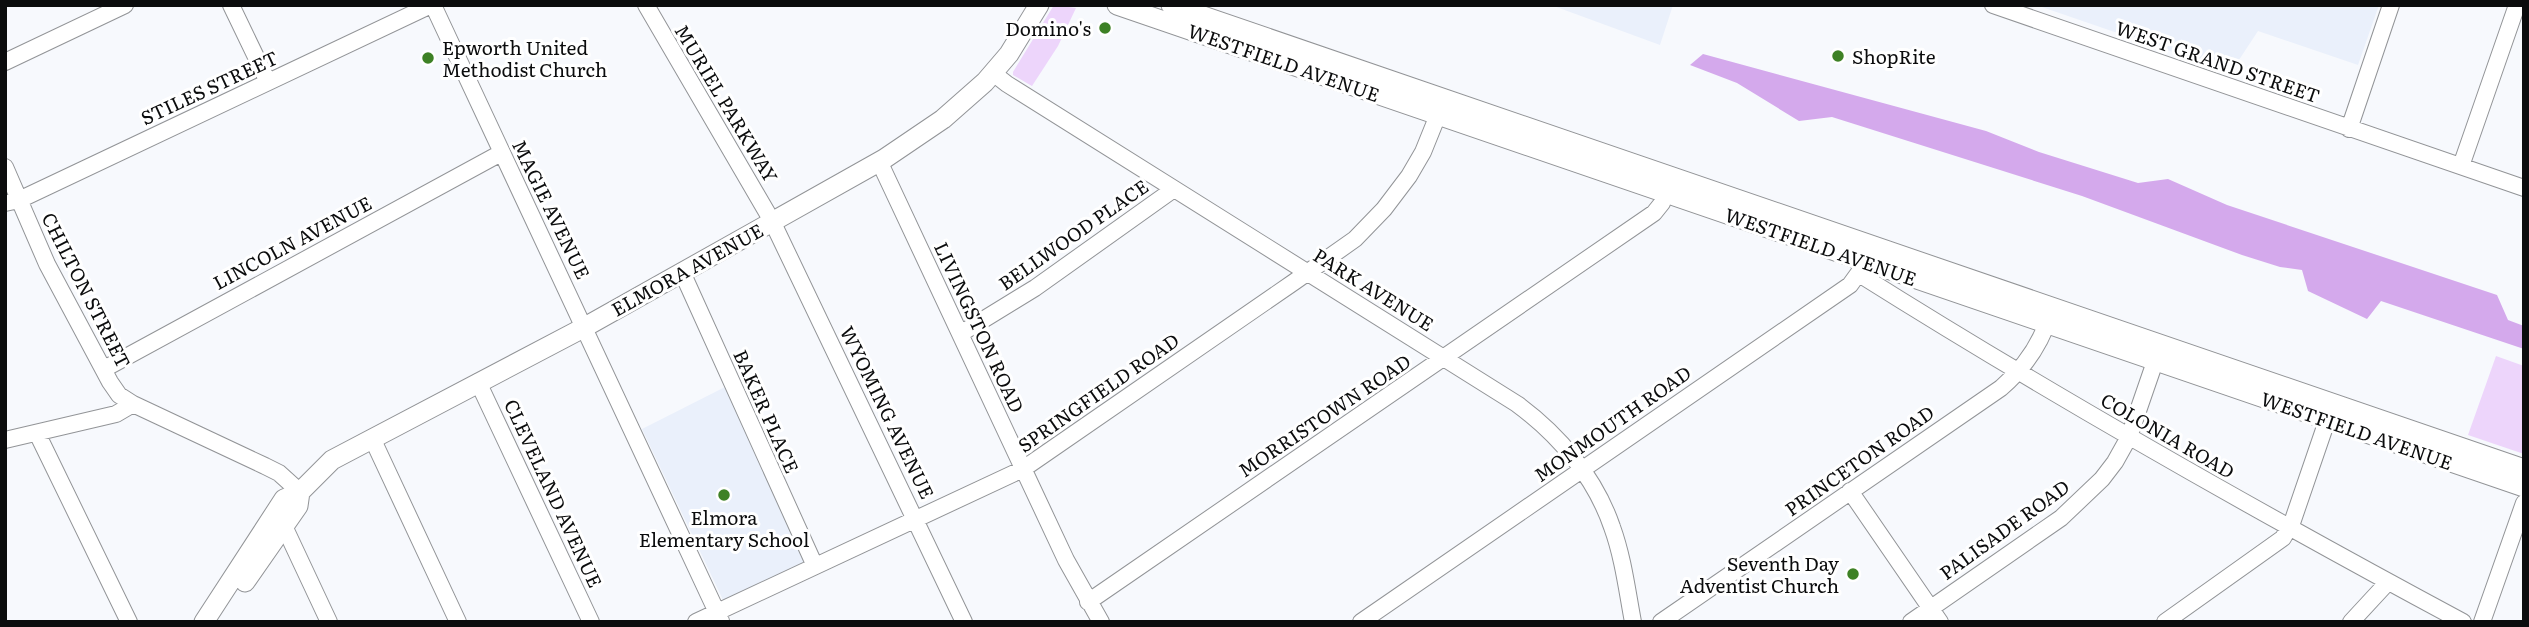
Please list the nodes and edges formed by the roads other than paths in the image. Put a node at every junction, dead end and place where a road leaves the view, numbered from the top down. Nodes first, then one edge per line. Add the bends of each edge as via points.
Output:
1 (125, 5) edge
2 (231, 5) edge
3 (432, 5) edge
4 (646, 5) edge
5 (1039, 5) edge
6 (1117, 5) edge
7 (1171, 5) edge
8 (1993, 5) edge
9 (2391, 5) edge
10 (2516, 5) edge
11 (1245, 40) junction
12 (5, 62) edge
13 (993, 73) junction
14 (268, 82) junction
15 (1441, 107) junction
16 (2349, 129) junction
17 (501, 153) junction
18 (879, 161) junction
19 (2461, 166) junction
20 (5, 167) edge
21 (1668, 185) junction
22 (2524, 188) edge
23 (1174, 189) junction
24 (12, 201) edge
25 (772, 222) junction
26 (1865, 260) junction
27 (1308, 271) junction
28 (682, 272) junction
29 (2050, 316) junction
30 (585, 327) junction
31 (960, 334) junction
32 (2158, 353) junction
33 (1444, 358) junction
34 (104, 369) junction
35 (2017, 372) junction
36 (478, 382) junction
37 (133, 404) junction
38 (2330, 412) junction
39 (37, 433) junction
40 (372, 438) junction
41 (2129, 438) junction
42 (5, 440) edge
43 (1023, 469) junction
44 (2524, 469) edge
45 (1582, 470) junction
46 (2524, 487) edge
47 (1850, 491) junction
48 (300, 492) junction
49 (2524, 503) edge
50 (916, 519) junction
51 (284, 526) junction
52 (2289, 529) junction
53 (815, 566) junction
54 (2388, 582) junction
55 (1088, 602) junction
56 (1931, 608) junction
57 (719, 617) edge
58 (129, 622) edge
59 (204, 622) edge
60 (217, 622) edge
61 (329, 622) edge
62 (458, 622) edge
63 (591, 622) edge
64 (696, 622) edge
65 (964, 622) edge
66 (1101, 622) edge
67 (1361, 622) edge
68 (1633, 622) edge
69 (1661, 622) edge
70 (1910, 622) edge
71 (1940, 622) edge
72 (2165, 622) edge
73 (2351, 622) edge
74 (2463, 622) edge
75 (2482, 622) edge

1 - 12 street
2 - 14 street
3 - 14 street, STILES STREET
3 - 17 street, MAGIE AVENUE
4 - 25 street, MURIEL PARKWAY
5 - 13 main road, ELMORA AVENUE
6 - 11 main road, WESTFIELD AVENUE
7 - 11 main road, WESTFIELD AVENUE
8 - 16 street, WEST GRAND STREET
9 - 16 street
10 - 19 street
11 - 15 main road, WESTFIELD AVENUE
13 - 18 main road, ELMORA AVENUE via 943,120
13 - 23 street, PARK AVENUE
14 - 24 street, STILES STREET
15 - 21 main road, WESTFIELD AVENUE
15 - 27 street, SPRINGFIELD ROAD via 1423,152 1384,209 1355,239
16 - 19 street, WEST GRAND STREET
17 - 30 street, MAGIE AVENUE
17 - 34 street, LINCOLN AVENUE
18 - 25 main road, ELMORA AVENUE
18 - 31 street, LIVINGSTON ROAD
19 - 22 street, WEST GRAND STREET
20 - 24 street, CHILTON STREET
21 - 26 main road, WESTFIELD AVENUE
21 - 33 street, MORRISTOWN ROAD via 1654,213
23 - 27 street, PARK AVENUE
23 - 31 street, BELLWOOD PLACE via 1035,288
24 - 34 street, CHILTON STREET
25 - 28 main road, ELMORA AVENUE
25 - 50 street, WYOMING AVENUE
26 - 29 main road, WESTFIELD AVENUE
26 - 35 street, COLONIA ROAD
26 - 45 street, MONMOUTH ROAD via 1850,285
27 - 33 street, PARK AVENUE
27 - 43 street, SPRINGFIELD ROAD
28 - 30 main road, ELMORA AVENUE
28 - 53 street, BAKER PLACE
29 - 32 main road, WESTFIELD AVENUE
29 - 35 street, PRINCETON ROAD via 2040,341
30 - 36 main road, ELMORA AVENUE
30 - 57 street, MAGIE AVENUE
31 - 43 street, LIVINGSTON ROAD
32 - 38 main road, WESTFIELD AVENUE
32 - 41 street, PALISADE ROAD
33 - 45 street, PARK AVENUE via 1528,412
33 - 55 street, MORRISTOWN ROAD
34 - 37 street, CHILTON STREET via 119,395
35 - 41 street, COLONIA ROAD
35 - 47 street, PRINCETON ROAD via 2001,388
36 - 40 main road, ELMORA AVENUE
36 - 63 street, CLEVELAND AVENUE
37 - 39 street via 116,414
37 - 48 street, CHILTON STREET via 272,470
38 - 44 main road, WESTFIELD AVENUE
38 - 46 main road, WESTFIELD AVENUE
38 - 52 street
39 - 42 street
39 - 58 street
40 - 48 main road, ELMORA AVENUE via 332,460
40 - 62 street
41 - 52 street, COLONIA ROAD
41 - 56 street, PALISADE ROAD via 2108,471 2070,510
43 - 50 street, SPRINGFIELD ROAD
43 - 55 street, LIVINGSTON ROAD
45 - 67 street, MONMOUTH ROAD
45 - 68 street, PARK AVENUE via 1612,527
47 - 56 street
47 - 69 street, PRINCETON ROAD
48 - 51 main road via 298,506
48 - 59 main road, ELMORA AVENUE via 285,499
49 - 75 street
50 - 53 street, SPRINGFIELD ROAD
50 - 65 street, WYOMING AVENUE
51 - 60 main road
51 - 61 street
52 - 54 street, COLONIA ROAD
52 - 72 street via 2274,547
53 - 57 street, SPRINGFIELD ROAD
54 - 73 street
54 - 74 street, COLONIA ROAD
55 - 66 street, LIVINGSTON ROAD
56 - 70 street, PALISADE ROAD
56 - 71 street
57 - 64 street, SPRINGFIELD ROAD

